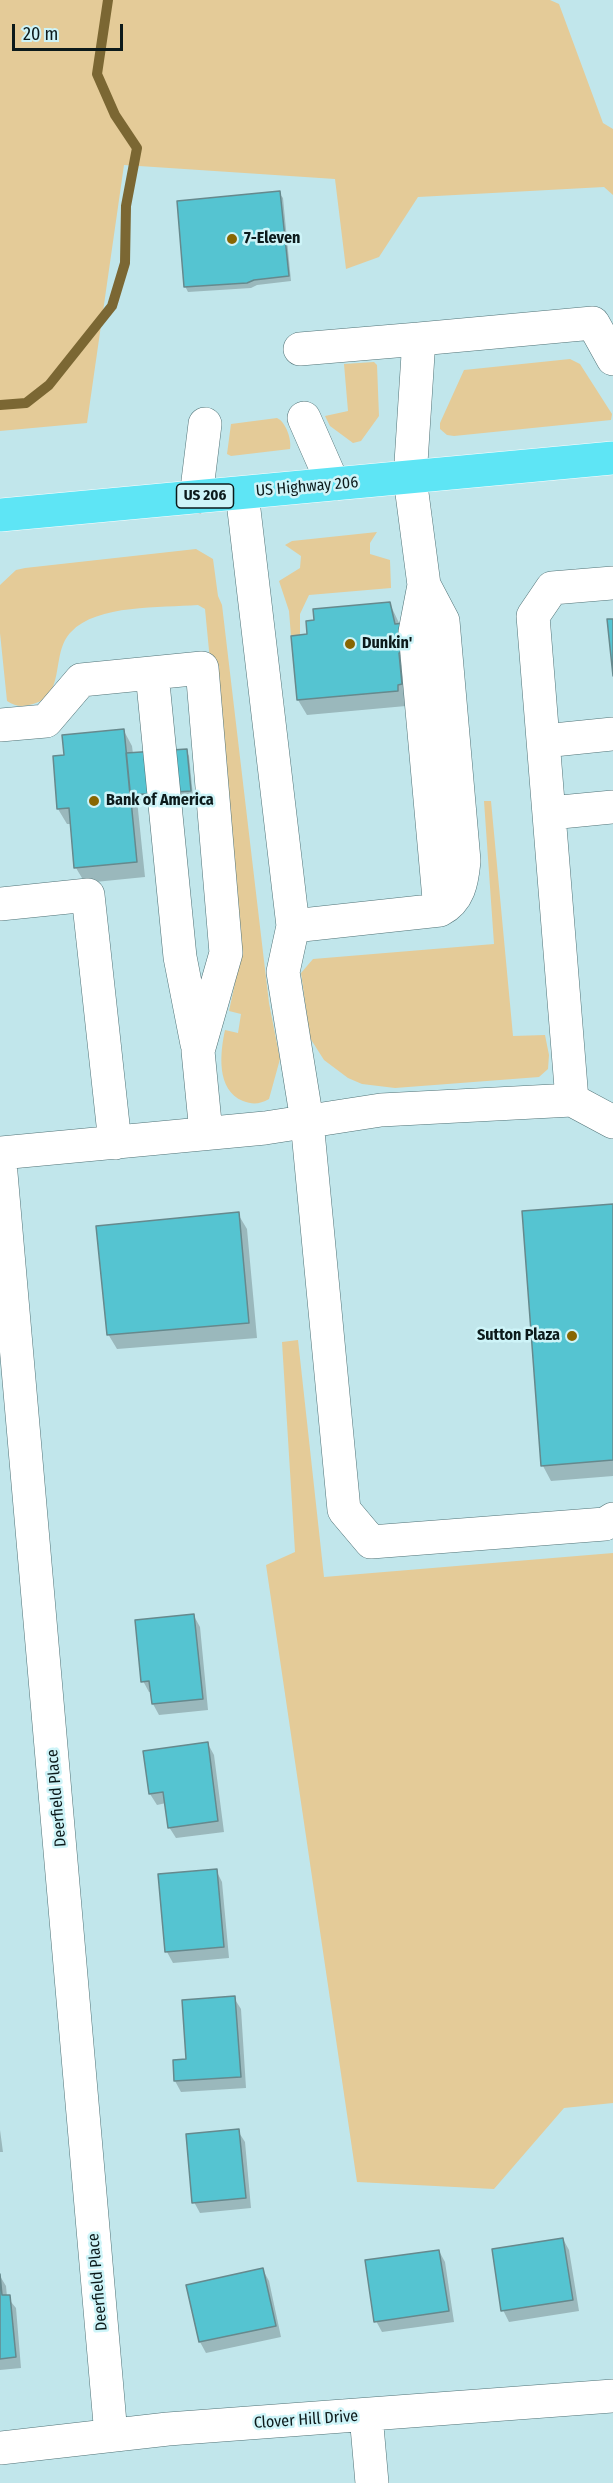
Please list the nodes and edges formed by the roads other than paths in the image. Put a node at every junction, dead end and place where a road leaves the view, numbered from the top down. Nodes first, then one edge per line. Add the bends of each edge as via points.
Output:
1 (419, 339) junction
2 (300, 349) dead end
3 (613, 359) edge
4 (304, 418) dead end
5 (205, 424) dead end
6 (613, 458) edge
7 (410, 478) junction
8 (333, 484) junction
9 (242, 493) junction
10 (196, 497) junction
11 (0, 515) edge
12 (613, 583) edge
13 (152, 673) junction
14 (0, 725) edge
15 (613, 734) edge
16 (544, 741) junction
17 (613, 807) edge
18 (550, 813) junction
19 (0, 904) edge
20 (293, 926) junction
21 (198, 1051) junction
22 (572, 1100) junction
23 (307, 1121) junction
24 (613, 1122) edge
25 (206, 1133) junction
26 (115, 1143) junction
27 (0, 1153) edge
28 (0, 1162) edge
29 (613, 1519) edge
30 (613, 2396) edge
31 (366, 2415) junction
32 (111, 2435) junction
33 (0, 2448) edge
34 (372, 2483) edge

1 - 2 street
1 - 3 street via 593,323
1 - 7 street
4 - 8 street
5 - 10 street
6 - 7 highway, US Highway 206 / US 206
7 - 8 highway, US Highway 206 / US 206
7 - 20 street via 424,585 443,621 463,878 451,905 440,910
8 - 9 highway, US Highway 206 / US 206
9 - 10 highway, US Highway 206 / US 206
9 - 20 street
10 - 11 highway, US Highway 206 / US 206
12 - 16 street via 552,588 533,616
13 - 14 street via 81,680 46,721
13 - 21 street via 180,957
13 - 21 street via 202,668 226,953
15 - 16 street
16 - 18 street
17 - 18 street
18 - 22 street
19 - 26 street via 88,895
20 - 23 street via 283,972
21 - 25 street
22 - 23 street via 381,1110
22 - 24 street
23 - 25 street
23 - 29 street via 344,1510 371,1542 605,1524
25 - 26 street
26 - 27 street
28 - 32 street, Deerfield Place
30 - 31 street, Clover Hill Drive
31 - 32 street, Clover Hill Drive
31 - 34 street
32 - 33 street, Clover Hill Drive

